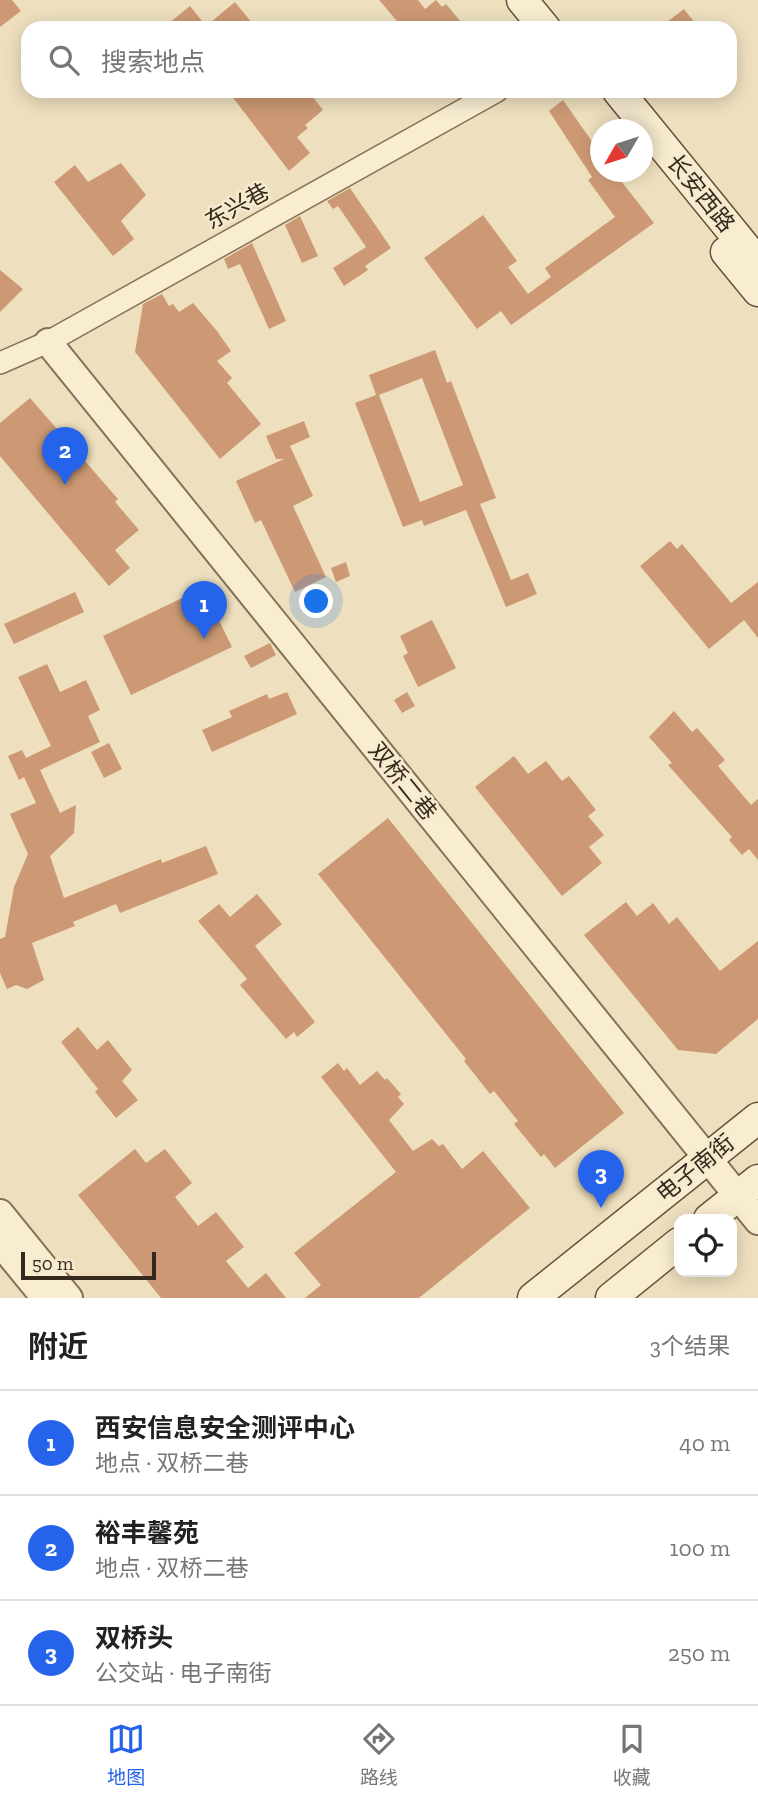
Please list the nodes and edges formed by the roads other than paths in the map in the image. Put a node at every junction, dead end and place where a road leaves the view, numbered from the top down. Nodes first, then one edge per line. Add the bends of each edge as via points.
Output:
1 (522, 0) edge
2 (545, 0) edge
3 (539, 21) edge
4 (562, 21) edge
5 (484, 98) edge
6 (602, 98) edge
7 (624, 98) edge
8 (618, 119) edge
9 (653, 162) edge
10 (758, 263) edge
11 (758, 291) edge
12 (48, 342) junction
13 (0, 363) edge
14 (758, 1118) edge
15 (707, 1158) junction
16 (748, 1188) edge
17 (0, 1213) edge
18 (715, 1214) edge
19 (758, 1221) edge
20 (0, 1243) edge
21 (674, 1247) edge
22 (45, 1298) edge
23 (69, 1298) edge
24 (534, 1298) edge
25 (611, 1298) edge

1 - 3 main road
2 - 4 main road
5 - 12 street, 东兴巷
6 - 8 main road
7 - 10 main road, 长安西路
9 - 11 main road, 长安西路
12 - 13 street, 东兴巷
12 - 15 street, 双桥二巷
14 - 15 main road, 电子南街
15 - 16 street, 双桥二巷
15 - 24 main road, 电子南街
16 - 18 main road
16 - 19 street, 双桥二巷
17 - 23 street
20 - 22 street
21 - 25 main road

